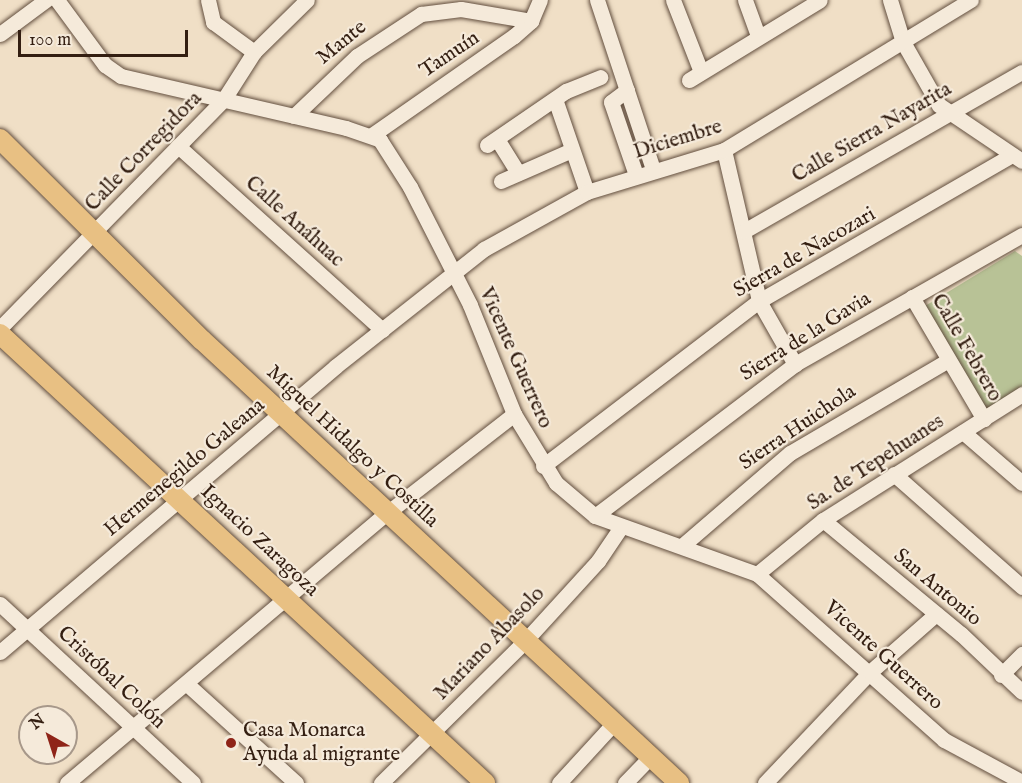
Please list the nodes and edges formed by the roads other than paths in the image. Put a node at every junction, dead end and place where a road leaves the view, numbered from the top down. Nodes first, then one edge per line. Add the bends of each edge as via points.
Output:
1 (46, 0) edge
2 (57, 0) edge
3 (208, 0) edge
4 (307, 0) edge
5 (540, 0) edge
6 (597, 0) edge
7 (673, 0) edge
8 (745, 0) edge
9 (890, 0) edge
10 (971, 0) edge
11 (817, 1) edge
12 (531, 21) junction
13 (0, 34) edge
14 (758, 36) junction
15 (903, 42) junction
16 (254, 52) junction
17 (1022, 73) edge
18 (600, 77) dead end
19 (627, 90) junction
20 (224, 99) junction
21 (555, 102) junction
22 (949, 113) junction
23 (294, 116) junction
24 (372, 135) junction
25 (0, 139) edge
26 (178, 146) junction
27 (572, 150) junction
28 (724, 150) junction
29 (1017, 158) edge
30 (653, 170) junction
31 (518, 173) junction
32 (636, 175) junction
33 (501, 181) dead end
34 (587, 192) junction
35 (744, 231) junction
36 (94, 234) junction
37 (1019, 240) edge
38 (453, 272) junction
39 (912, 297) junction
40 (759, 301) junction
41 (0, 328) edge
42 (382, 330) junction
43 (0, 334) edge
44 (947, 361) junction
45 (795, 364) junction
46 (1022, 394) edge
47 (282, 414) junction
48 (514, 414) junction
49 (984, 419) junction
50 (963, 432) junction
51 (543, 466) junction
52 (894, 474) junction
53 (1022, 483) edge
54 (180, 500) junction
55 (387, 513) junction
56 (596, 516) junction
57 (823, 520) junction
58 (621, 528) junction
59 (683, 545) junction
60 (757, 574) junction
61 (1022, 587) edge
62 (285, 598) junction
63 (0, 604) edge
64 (936, 614) junction
65 (26, 629) junction
66 (524, 642) junction
67 (0, 652) edge
68 (1022, 654) edge
69 (870, 672) junction
70 (1001, 675) junction
71 (188, 685) junction
72 (1022, 692) edge
73 (614, 723) junction
74 (134, 728) junction
75 (431, 734) junction
76 (650, 757) junction
77 (1022, 782) edge
78 (67, 783) edge
79 (193, 783) edge
80 (296, 783) edge
81 (381, 783) edge
82 (485, 783) edge
83 (559, 783) edge
84 (625, 783) edge
85 (679, 783) edge
86 (765, 783) edge

1 - 13 street
2 - 20 street via 113,72
3 - 16 street via 213,22
4 - 16 street, Calle Corregidora
5 - 12 street, Tamuín
6 - 19 street
7 - 14 street via 695,76
8 - 14 street
9 - 15 street
10 - 15 street, Diciembre
11 - 14 street
12 - 23 street, Mante via 461,9 421,14 357,56
12 - 24 street, Tamuín
15 - 22 street via 931,94
15 - 28 street, Diciembre
16 - 20 street, Calle Corregidora
17 - 22 street, Calle Sierra Nayarita
18 - 21 street via 566,92
19 - 30 street
19 - 32 street via 611,102
20 - 23 street
20 - 26 street, Calle Corregidora
21 - 27 street
21 - 31 street via 492,142
22 - 29 street
22 - 35 street, Calle Sierra Nayarita
23 - 24 street
24 - 38 street, Vicente Guerrero via 388,149 399,167
25 - 36 main road, Miguel Hidalgo y Costilla
26 - 36 street, Calle Corregidora
26 - 42 street, Calle Anáhuac
27 - 31 street
27 - 34 street
28 - 30 street, Diciembre
28 - 35 street
29 - 40 street, Sierra de Nacozari
30 - 32 street, Diciembre
31 - 33 street
32 - 34 street, Diciembre
34 - 38 street, Diciembre via 484,249
35 - 40 street
36 - 41 street, Calle Corregidora
36 - 47 main road, Miguel Hidalgo y Costilla
37 - 39 street, Sierra de la Gavia
38 - 42 street, Hermenegildo Galeana
38 - 48 street, Vicente Guerrero
39 - 44 street, Calle Febrero
39 - 45 street, Sierra de la Gavia
40 - 45 street
40 - 51 street, Sierra de Nacozari
42 - 47 street, Hermenegildo Galeana
43 - 54 main road, Ignacio Zaragoza
44 - 49 street, Calle Febrero
44 - 59 street, Sierra Huichola via 790,453
45 - 56 street, Sierra de la Gavia
46 - 49 street, Sa. de Tepehuanes
47 - 54 street, Hermenegildo Galeana
47 - 55 main road, Miguel Hidalgo y Costilla
48 - 51 street, Vicente Guerrero
48 - 55 street
49 - 50 street, Sa. de Tepehuanes
50 - 52 street, Sa. de Tepehuanes
50 - 53 street
51 - 56 street, Vicente Guerrero via 556,483
52 - 57 street, Sa. de Tepehuanes
52 - 61 street
54 - 62 main road, Ignacio Zaragoza
54 - 65 street, Hermenegildo Galeana
55 - 62 street
55 - 66 main road, Miguel Hidalgo y Costilla
56 - 58 street, Vicente Guerrero
57 - 60 street, Sa. de Tepehuanes
57 - 64 street, San Antonio
58 - 59 street, Vicente Guerrero
58 - 66 street, Mariano Abasolo via 598,561
59 - 60 street, Vicente Guerrero
60 - 69 street, Vicente Guerrero
62 - 71 street
62 - 75 main road, Ignacio Zaragoza
63 - 65 street, Cristóbal Colón
64 - 69 street
64 - 70 street, San Antonio
65 - 67 street, Hermenegildo Galeana
65 - 74 street, Cristóbal Colón
66 - 73 main road, Miguel Hidalgo y Costilla
66 - 75 street, Mariano Abasolo
68 - 70 street
69 - 77 street, Vicente Guerrero via 944,740
69 - 86 street
70 - 72 street, San Antonio
71 - 74 street
71 - 80 street
73 - 76 main road, Miguel Hidalgo y Costilla
73 - 83 street
74 - 78 street
74 - 79 street, Cristóbal Colón
75 - 81 street, Mariano Abasolo
75 - 82 main road, Ignacio Zaragoza
76 - 84 street
76 - 85 main road, Miguel Hidalgo y Costilla

